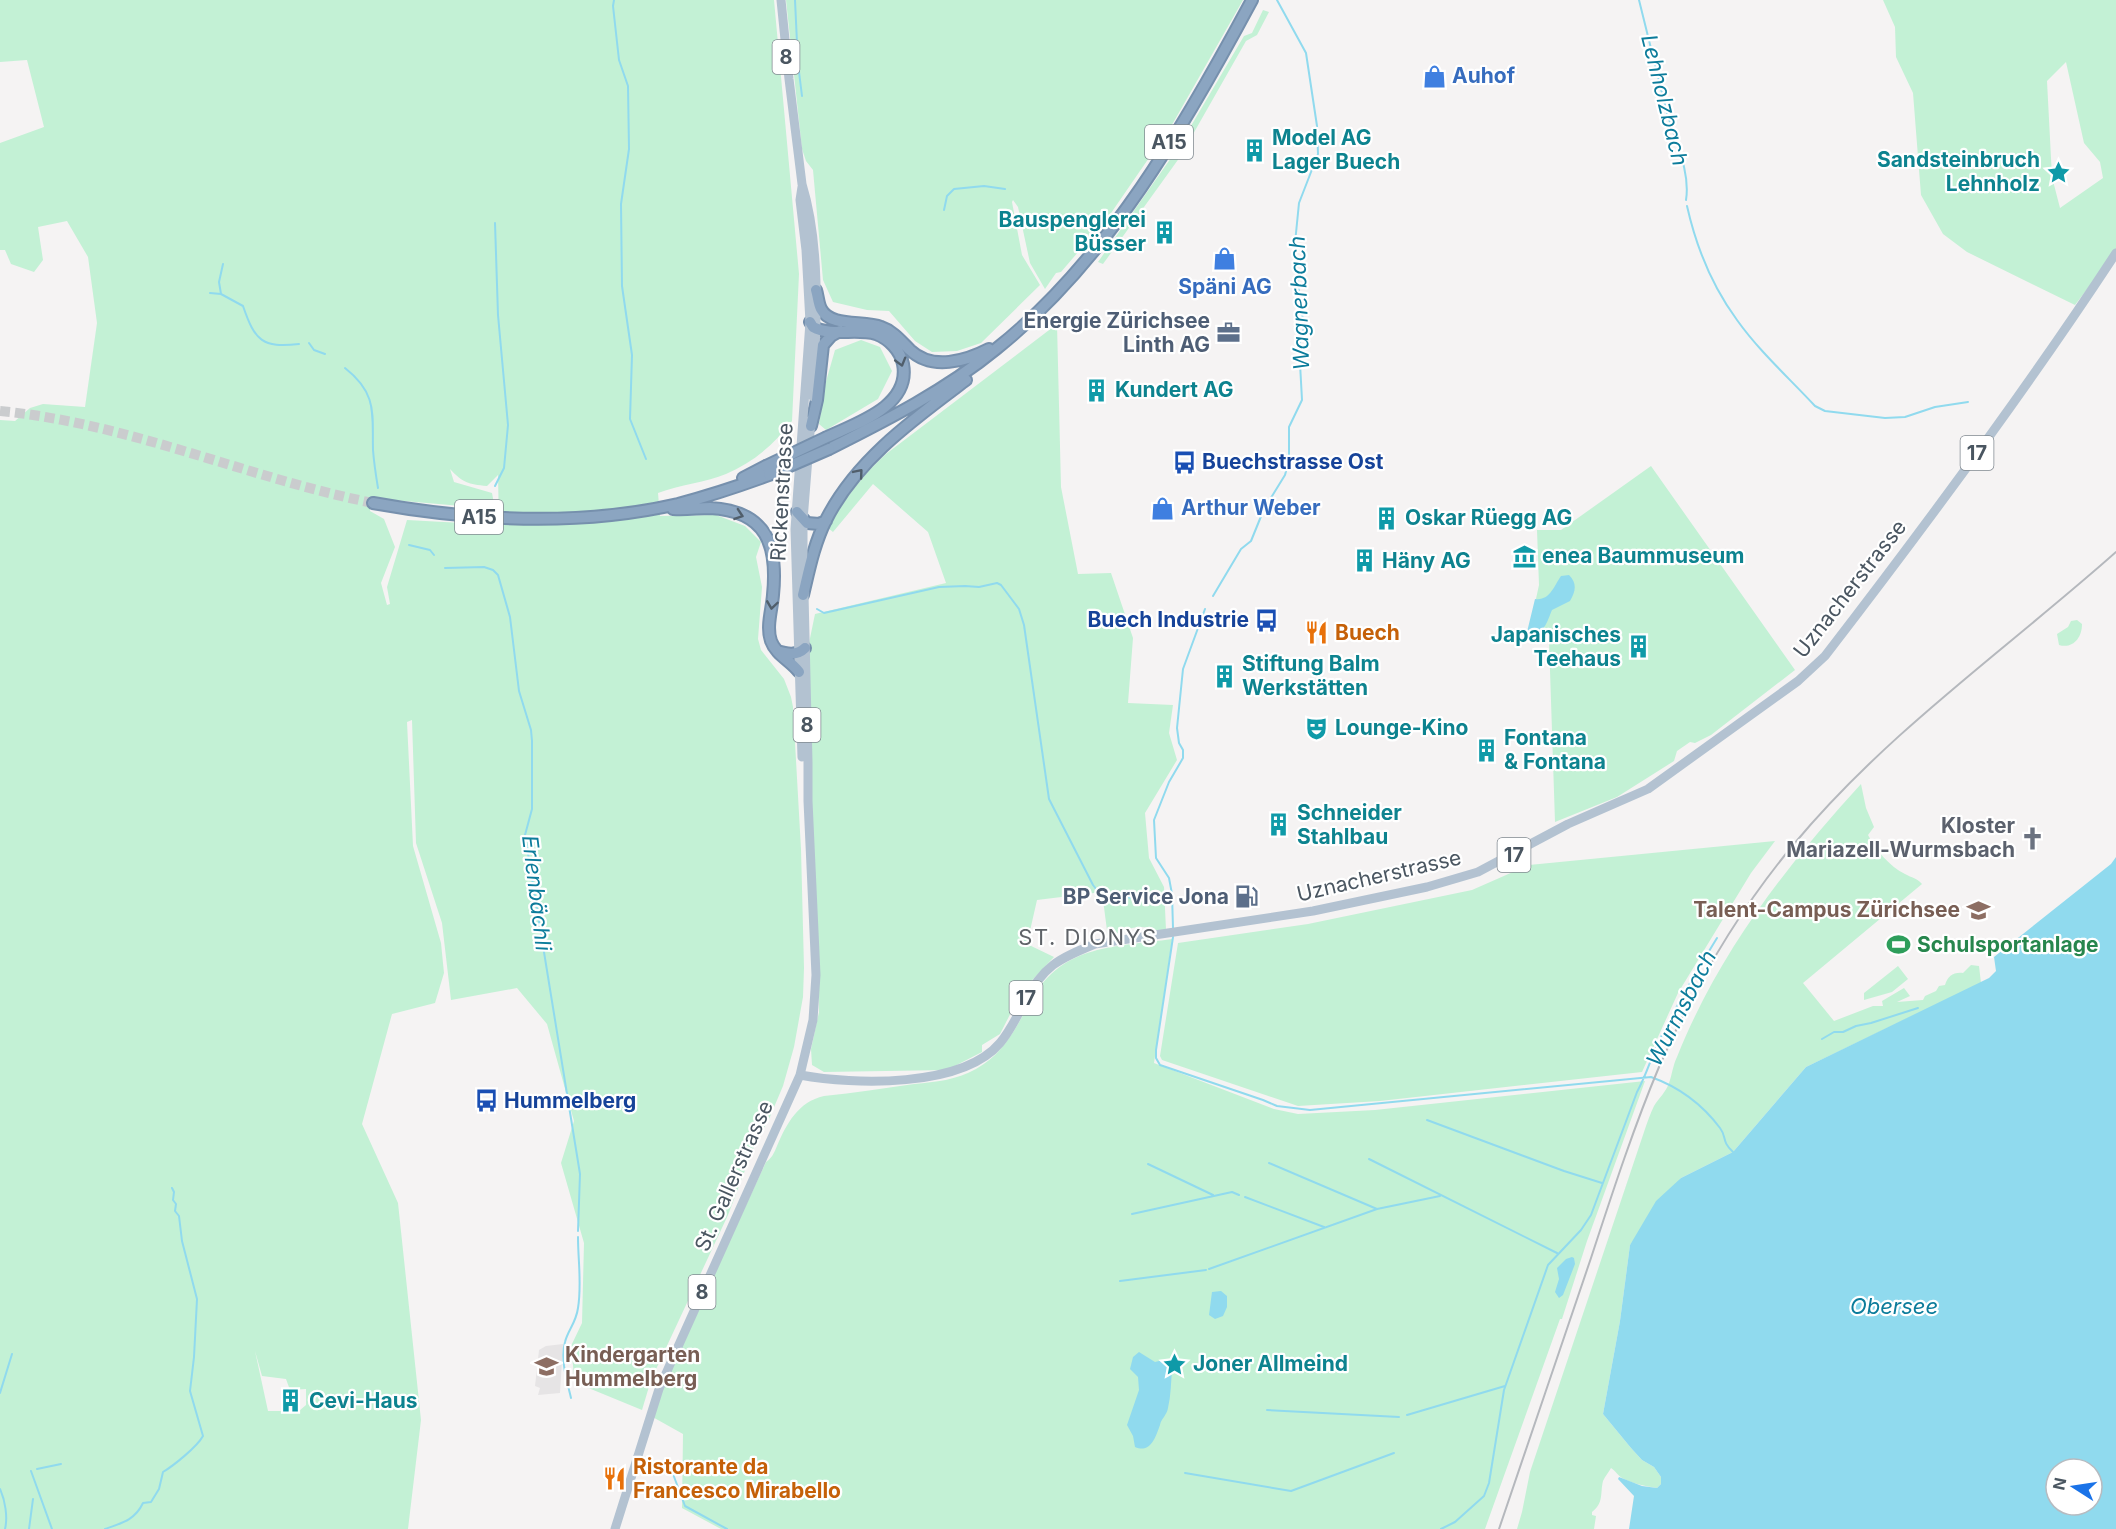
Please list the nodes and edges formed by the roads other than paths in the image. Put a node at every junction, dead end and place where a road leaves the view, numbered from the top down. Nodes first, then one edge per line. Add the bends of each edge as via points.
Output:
1 (781, 0) edge
2 (1252, 0) edge
3 (802, 184) junction
4 (2116, 253) edge
5 (816, 290) junction
6 (848, 322) junction
7 (813, 327) junction
8 (840, 331) junction
9 (1014, 335) junction
10 (995, 351) junction
11 (811, 426) junction
12 (767, 470) junction
13 (374, 503) tunnel mouth
14 (659, 507) junction
15 (800, 516) junction
16 (826, 521) junction
17 (803, 595) junction
18 (777, 651) junction
19 (802, 651) junction
20 (799, 672) junction
21 (808, 801) junction
22 (800, 1075) junction
23 (615, 1529) edge

1 - 3 main road, Rickenstrasse / 8
2 - 9 highway, A15 via 1197,97 1124,211 1073,276
3 - 5 main road, Rickenstrasse / 8
3 - 7 main road, Rickenstrasse / 8 via 800,200
4 - 22 main road, Uznacherstrasse / 17 via 2021,393 1825,656 1798,681 1648,789 1568,824 1478,872 1427,887 1313,911 1095,944 1072,952 1042,973 1000,1043 963,1069 929,1077 868,1080
5 - 6 highway via 825,315
5 - 7 main road, Rickenstrasse / 8
6 - 7 highway
6 - 9 highway via 881,326 916,355 937,362 971,357
7 - 8 highway
7 - 11 main road, Rickenstrasse / 8
7 - 15 main road, Rickenstrasse / 8
8 - 11 highway via 823,345
8 -> 12 highway, bridge via 873,333 890,342 902,358 904,370 894,399 885,408
9 - 10 highway, A15
10 - 12 highway, A15, bridge via 918,402 829,449
16 -> 10 highway via 847,487 880,450 984,365
11 - 15 main road, Rickenstrasse / 8
12 - 14 highway, A15 via 722,491
13 - 14 highway, A15 via 458,515 521,518 613,514
14 -> 18 highway via 727,511 751,519 762,528 772,549 775,582 769,628
15 - 16 highway via 812,524
15 - 17 main road, Rickenstrasse / 8
15 - 19 main road, Rickenstrasse / 8 via 795,529
16 - 17 highway
17 - 19 main road, Rickenstrasse / 8
18 - 19 highway
18 - 20 highway
19 - 20 main road, Rickenstrasse / 8
19 - 21 main road, Rickenstrasse / 8
20 - 21 main road, Rickenstrasse / 8
21 - 22 main road, Rickenstrasse / 8 via 815,993
22 - 23 main road, St. Gallerstrasse / 8 via 659,1389

